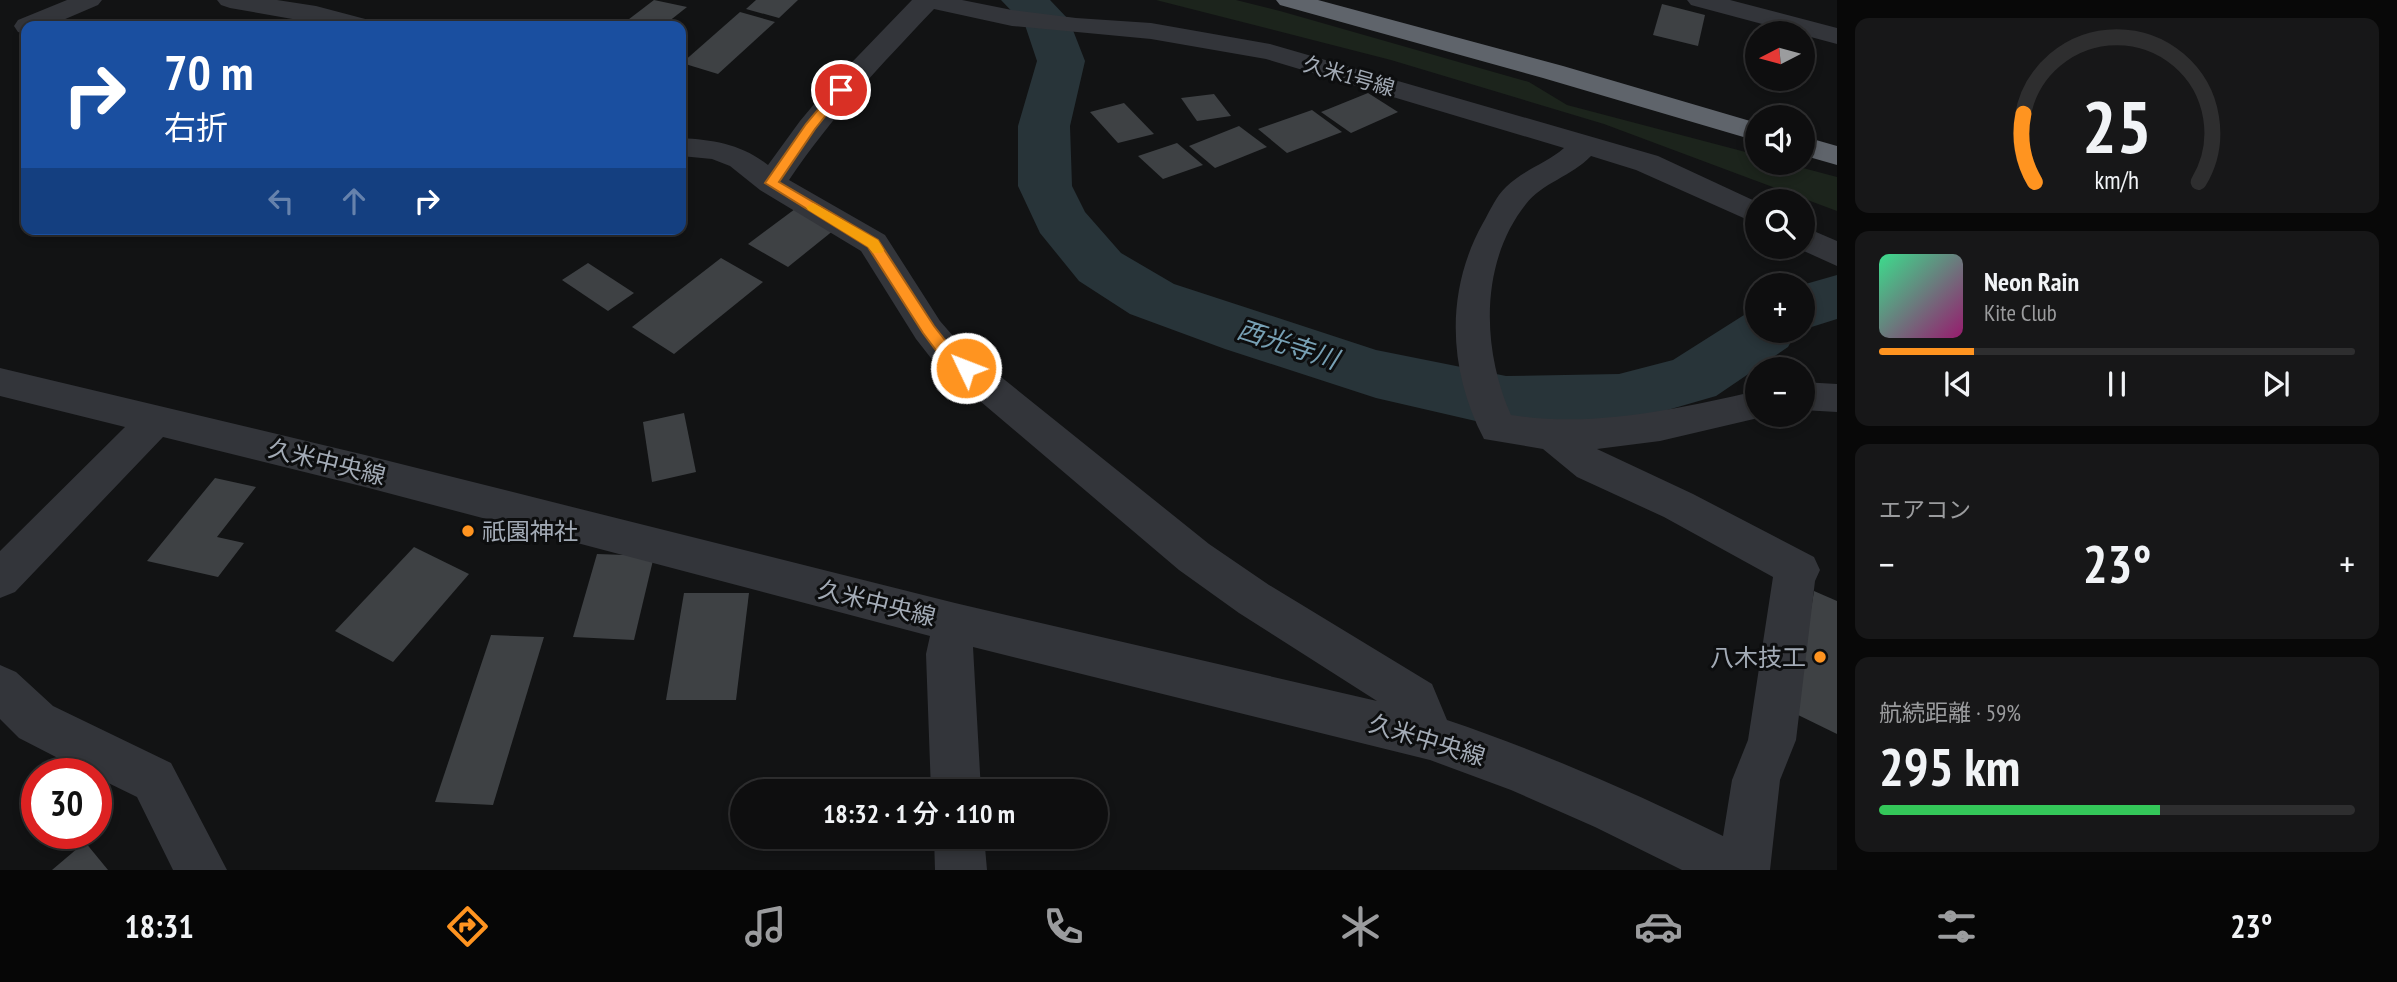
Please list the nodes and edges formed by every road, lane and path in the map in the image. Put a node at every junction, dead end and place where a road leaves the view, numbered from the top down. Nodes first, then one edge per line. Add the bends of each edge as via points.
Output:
1 (89, 0) edge
2 (230, 0) edge
3 (927, 0) edge
4 (1289, 0) edge
5 (1341, 0) edge
6 (1700, 0) edge
7 (41, 21) edge
8 (342, 21) edge
9 (21, 29) edge
10 (1837, 36) edge
11 (0, 38) edge
12 (1745, 113) edge
13 (1745, 128) edge
14 (1815, 134) edge
15 (1837, 140) edge
16 (1585, 144) junction
17 (686, 147) edge
18 (1815, 149) edge
19 (1837, 156) edge
20 (771, 183) junction
21 (1745, 208) edge
22 (1815, 244) edge
23 (1837, 255) edge
24 (0, 382) edge
25 (1815, 397) edge
26 (1837, 398) edge
27 (1745, 408) edge
28 (156, 420) junction
29 (1555, 437) junction
30 (0, 579) edge
31 (955, 623) junction
32 (0, 687) edge
33 (1430, 737) junction
34 (955, 779) edge
35 (960, 849) edge
36 (201, 870) edge
37 (961, 870) edge
38 (1737, 870) edge
39 (1744, 870) edge

1 - 7 street
2 - 8 street
3 - 16 street, 久米1号線 via 1012,18 1152,31 1270,52
3 - 20 street via 841,90
4 - 13 highway
5 - 12 highway
6 - 10 street
9 - 11 street
14 - 15 highway
16 - 21 street, 久米1号線 via 1647,163
16 - 29 street via 1577,155 1516,195 1487,240 1471,304 1479,380 1498,428
17 - 20 street via 716,150 741,159
18 - 19 highway
20 - 33 street via 873,243 947,353 1194,557 1416,700
22 - 23 street
24 - 28 street, 久米中央線
25 - 26 street
27 - 29 street via 1654,429
28 - 30 street
28 - 31 street, 久米中央線
29 - 39 street via 1599,471 1662,498 1799,570 1794,579 1772,740 1756,780
31 - 33 street, 久米中央線
31 - 34 street via 948,654
32 - 36 street via 36,722 154,780
33 - 38 street, 久米中央線 via 1601,804
35 - 37 street

